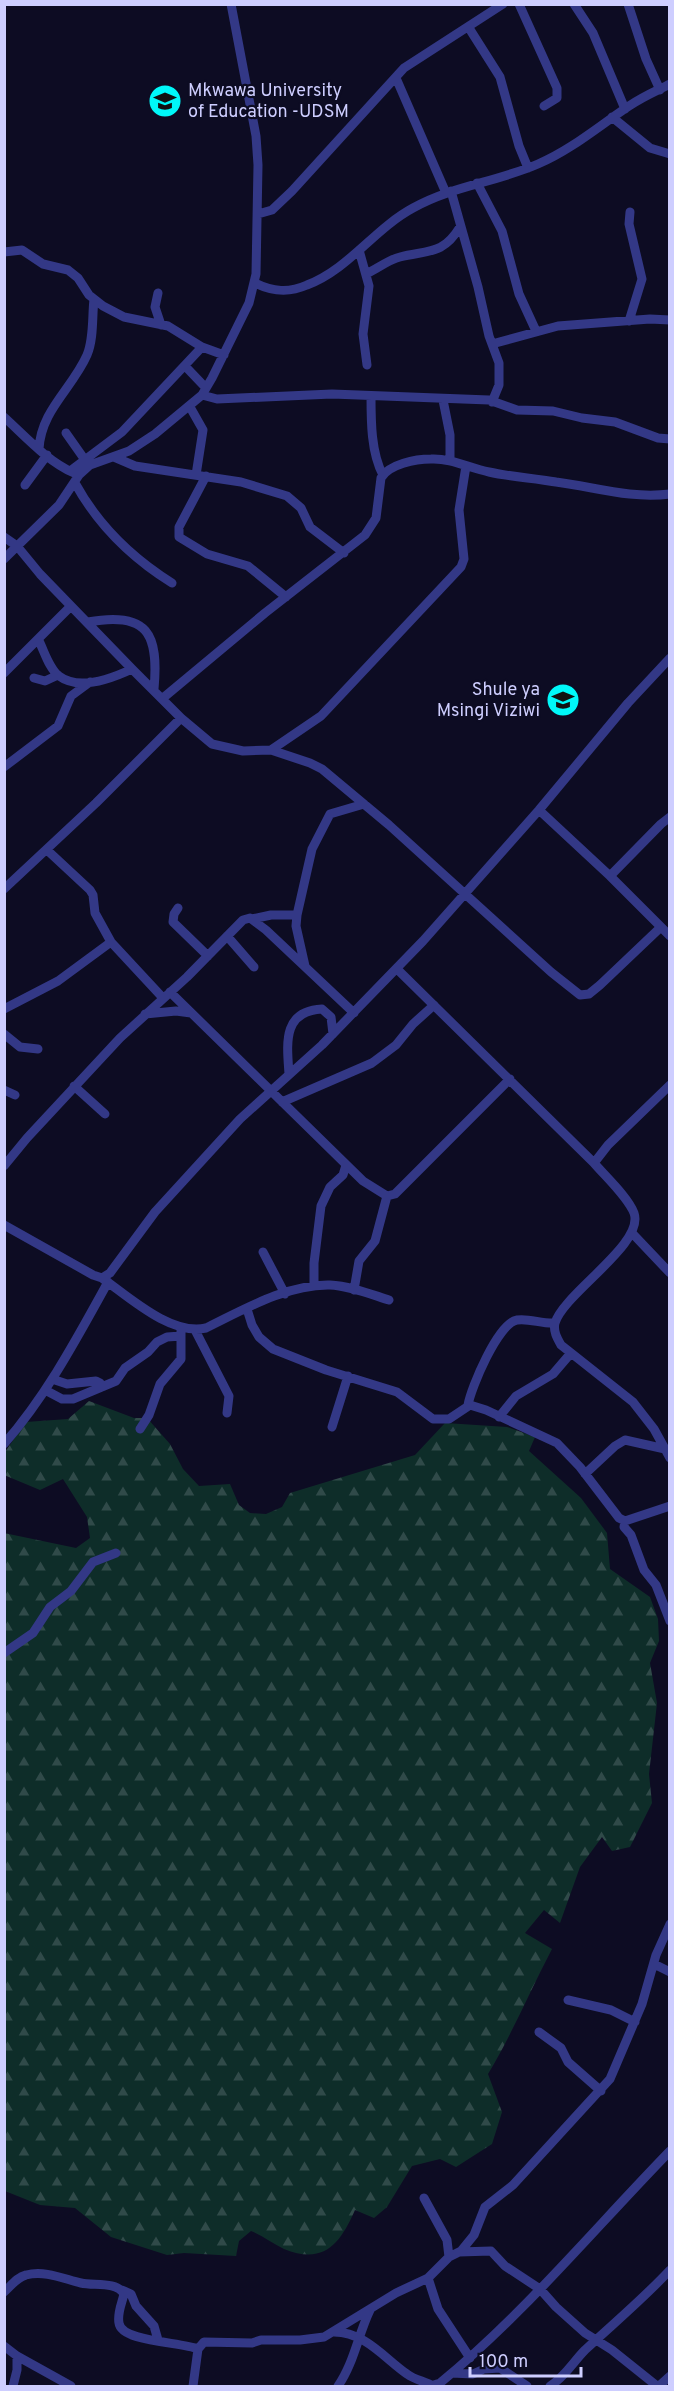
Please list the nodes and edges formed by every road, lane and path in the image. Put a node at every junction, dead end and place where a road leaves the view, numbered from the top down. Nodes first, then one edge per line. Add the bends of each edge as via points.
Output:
1 (231, 4) edge
2 (502, 4) edge
3 (519, 4) edge
4 (574, 4) edge
5 (628, 4) edge
6 (469, 28) junction
7 (396, 78) junction
8 (666, 88) edge
9 (544, 106) dead end
10 (625, 109) junction
11 (612, 117) junction
12 (669, 154) edge
13 (528, 168) junction
14 (477, 183) junction
15 (448, 192) junction
16 (630, 212) dead end
17 (258, 214) junction
18 (460, 227) junction
19 (358, 250) junction
20 (4, 252) edge
21 (366, 274) junction
22 (255, 283) junction
23 (158, 293) dead end
24 (94, 299) junction
25 (669, 320) edge
26 (629, 321) junction
27 (161, 325) junction
28 (536, 331) junction
29 (492, 345) junction
30 (202, 347) junction
31 (224, 355) junction
32 (367, 365) dead end
33 (185, 366) junction
34 (204, 392) junction
35 (371, 396) junction
36 (442, 400) junction
37 (492, 402) junction
38 (190, 407) junction
39 (4, 417) edge
40 (66, 433) dead end
41 (669, 439) edge
42 (43, 452) junction
43 (114, 457) junction
44 (85, 460) junction
45 (450, 461) junction
46 (466, 466) junction
47 (383, 475) junction
48 (75, 476) junction
49 (201, 476) junction
50 (25, 485) dead end
51 (669, 494) edge
52 (4, 537) edge
53 (17, 546) junction
54 (344, 553) junction
55 (4, 559) edge
56 (172, 583) dead end
57 (286, 597) junction
58 (71, 606) junction
59 (88, 622) junction
60 (38, 639) junction
61 (669, 658) edge
62 (132, 669) junction
63 (4, 674) edge
64 (58, 675) junction
65 (34, 678) dead end
66 (90, 682) junction
67 (154, 689) junction
68 (163, 698) junction
69 (181, 718) junction
70 (272, 750) junction
71 (4, 767) edge
72 (364, 804) junction
73 (539, 810) junction
74 (669, 817) edge
75 (47, 850) junction
76 (610, 876) junction
77 (4, 889) edge
78 (465, 894) junction
79 (178, 908) dead end
80 (297, 915) junction
81 (252, 920) junction
82 (661, 927) junction
83 (227, 936) junction
84 (669, 936) edge
85 (111, 942) junction
86 (207, 956) junction
87 (254, 967) dead end
88 (305, 967) junction
89 (397, 969) junction
90 (166, 995) junction
91 (434, 1005) junction
92 (4, 1009) edge
93 (191, 1013) junction
94 (354, 1013) junction
95 (144, 1014) junction
96 (4, 1034) edge
97 (333, 1034) junction
98 (38, 1049) dead end
99 (289, 1074) junction
100 (510, 1079) junction
101 (669, 1085) edge
102 (75, 1086) junction
103 (4, 1090) edge
104 (270, 1091) junction
105 (15, 1095) dead end
106 (282, 1102) junction
107 (105, 1114) dead end
108 (594, 1163) junction
109 (346, 1165) junction
110 (4, 1166) edge
111 (387, 1196) junction
112 (4, 1225) edge
113 (632, 1233) junction
114 (263, 1252) dead end
115 (669, 1273) edge
116 (105, 1280) junction
117 (314, 1287) junction
118 (354, 1290) junction
119 (285, 1294) junction
120 (389, 1300) dead end
121 (247, 1309) junction
122 (555, 1323) junction
123 (195, 1330) junction
124 (181, 1332) junction
125 (572, 1353) junction
126 (348, 1376) junction
127 (52, 1379) junction
128 (102, 1387) junction
129 (45, 1390) junction
130 (468, 1405) junction
131 (227, 1413) dead end
132 (499, 1417) junction
133 (332, 1427) dead end
134 (140, 1429) dead end
135 (4, 1444) edge
136 (667, 1454) edge
137 (585, 1474) junction
138 (669, 1506) edge
139 (626, 1521) junction
140 (116, 1553) dead end
141 (666, 1600) edge
142 (669, 1621) edge
143 (4, 1653) edge
144 (669, 1924) edge
145 (654, 1964) junction
146 (669, 1972) edge
147 (568, 2000) dead end
148 (635, 2022) junction
149 (539, 2032) dead end
150 (601, 2091) junction
151 (669, 2151) edge
152 (424, 2199) dead end
153 (459, 2252) junction
154 (449, 2257) junction
155 (669, 2270) edge
156 (428, 2278) junction
157 (540, 2289) junction
158 (122, 2290) junction
159 (4, 2292) edge
160 (370, 2310) junction
161 (334, 2332) junction
162 (358, 2338) junction
163 (158, 2340) junction
164 (596, 2341) junction
165 (4, 2346) edge
166 (198, 2349) junction
167 (17, 2356) junction
168 (470, 2358) junction
169 (452, 2373) junction
170 (669, 2376) edge
171 (436, 2385) edge
172 (13, 2386) edge
173 (71, 2386) edge
174 (193, 2386) edge
175 (338, 2386) edge
176 (527, 2386) edge
177 (550, 2386) edge
178 (658, 2386) edge

1 - 17 street via 256,136
2 - 6 street
3 - 9 street via 557,88 557,98
4 - 10 street via 592,33
5 - 8 street via 646,59
6 - 7 street via 416,59
6 - 13 street via 500,77
7 - 15 street
7 - 17 street via 292,191 272,210
8 - 10 street
10 - 11 street
11 - 12 street via 650,148
11 - 13 street via 573,146
13 - 14 street
14 - 15 street
14 - 28 street via 502,231 519,294
15 - 18 street
15 - 19 street via 398,217
16 - 26 street via 629,224 642,279
17 - 22 street
18 - 21 street via 441,248 400,257
18 - 29 street
19 - 21 street
19 - 22 street via 330,275 296,289 272,290
20 - 24 street via 22,250 44,264 73,272
21 - 32 street via 369,297 363,334
22 - 31 street
23 - 27 street via 155,307
24 - 27 street via 124,317
24 - 42 street via 88,353 45,419 39,437
25 - 26 street
26 - 28 street via 568,324
27 - 30 street
28 - 29 street
29 - 37 street via 500,375
30 - 31 street
30 - 33 street
31 - 34 street
33 - 34 street
33 - 44 street via 122,432
34 - 35 street via 217,399
34 - 38 street
35 - 36 street
35 - 47 street via 378,463
36 - 37 street
36 - 45 street via 451,442
37 - 41 street via 517,410 553,411 615,422
38 - 43 street via 155,434
38 - 49 street via 203,430
39 - 42 street
40 - 44 street
42 - 48 street
42 - 50 street
43 - 48 street via 96,461
43 - 49 street via 151,470
44 - 48 street
45 - 46 street
45 - 47 street via 420,460 392,468
46 - 51 street via 599,490 643,496
46 - 70 street via 459,510 464,559 461,567 321,716
47 - 54 street via 374,523
48 - 53 street via 59,505
48 - 56 street via 84,500 128,551
49 - 54 street via 241,482 287,496 301,508 310,527
49 - 57 street via 179,527 179,537 207,554 248,566
52 - 53 street
53 - 55 street
53 - 58 street
54 - 57 street
57 - 68 street
58 - 59 street
58 - 60 street
59 - 62 street
59 - 67 street via 127,620 146,630 155,661
60 - 63 street
60 - 64 street
61 - 73 street
62 - 66 street via 101,682
62 - 67 street
64 - 65 street via 45,681
64 - 66 street via 66,680
66 - 71 street via 71,696 58,726
67 - 68 street
68 - 69 street
69 - 70 street via 212,744 243,751
69 - 75 street
70 - 72 street via 322,769
72 - 78 street
72 - 80 street via 328,816 312,849
73 - 76 street
73 - 78 street
74 - 76 street
75 - 77 street
75 - 85 street via 90,890 95,913
76 - 82 street
78 - 82 street via 580,995 590,994
78 - 89 street
79 - 86 street via 173,922
80 - 81 street
80 - 88 street
81 - 83 street via 243,920
81 - 88 street
82 - 84 street
83 - 86 street
83 - 87 street
85 - 90 street
85 - 92 street via 58,981
86 - 90 street
88 - 94 street
89 - 91 street
89 - 94 street
90 - 93 street
90 - 95 street
91 - 100 street
91 - 106 street via 396,1045 372,1063
93 - 95 street
93 - 104 street
94 - 97 street
95 - 102 street
96 - 98 street via 20,1047
97 - 99 street
97 - 99 street via 330,1017 322,1009 308,1011 295,1020 288,1034
99 - 104 street
100 - 108 street
100 - 111 street via 395,1194
101 - 108 street
102 - 107 street
102 - 110 street
103 - 105 street
104 - 106 street
104 - 116 street via 154,1212
106 - 109 street
108 - 113 street via 634,1214
109 - 111 street
109 - 117 street via 321,1206
111 - 118 street via 375,1241 359,1261
112 - 116 street
113 - 115 street
113 - 122 street via 562,1310
114 - 119 street
116 - 124 street
116 - 127 street via 73,1347
117 - 118 street via 330,1285
117 - 119 street
118 - 120 street
119 - 121 street
121 - 123 street
121 - 126 street via 259,1337 273,1349
122 - 125 street via 554,1332 561,1345
122 - 130 street via 517,1320 510,1324 478,1373
123 - 124 street
123 - 131 street via 229,1396
124 - 128 street via 157,1342 125,1368 116,1381
124 - 134 street via 181,1359 160,1384
125 - 132 street via 553,1374 516,1396
125 - 136 street via 633,1402
126 - 130 street via 397,1392 433,1419 449,1419
126 - 133 street
127 - 128 street via 67,1384 93,1381
127 - 129 street
128 - 129 street via 68,1400
129 - 135 street
130 - 132 street
132 - 137 street via 556,1443
136 - 137 street via 625,1440
137 - 139 street via 614,1514
138 - 139 street
139 - 141 street via 624,1527 644,1570
140 - 143 street via 93,1562 71,1591 50,1607 33,1633
141 - 142 street
144 - 145 street
145 - 146 street
145 - 148 street
147 - 148 street via 611,2010
148 - 150 street via 621,2058
149 - 150 street via 561,2048 568,2062
150 - 153 street via 513,2185 485,2207 474,2235
151 - 157 street
152 - 154 street via 447,2240
153 - 154 street
153 - 157 street via 491,2251 505,2266
154 - 156 street
155 - 164 street
156 - 160 street
156 - 168 street via 438,2309
157 - 164 street
157 - 168 street
158 - 159 street via 29,2274
158 - 163 street via 131,2294 136,2307 152,2322
158 - 163 street via 120,2328 131,2335
160 - 161 street
160 - 162 street
161 - 162 street
161 - 166 street via 300,2340 204,2342
162 - 171 street via 409,2376
162 - 175 street via 348,2372
163 - 166 street
164 - 177 street
164 - 178 street
165 - 167 street
166 - 174 street
167 - 172 street
167 - 173 street
168 - 169 street
169 - 171 street
169 - 176 street via 472,2374 500,2368
170 - 178 street

